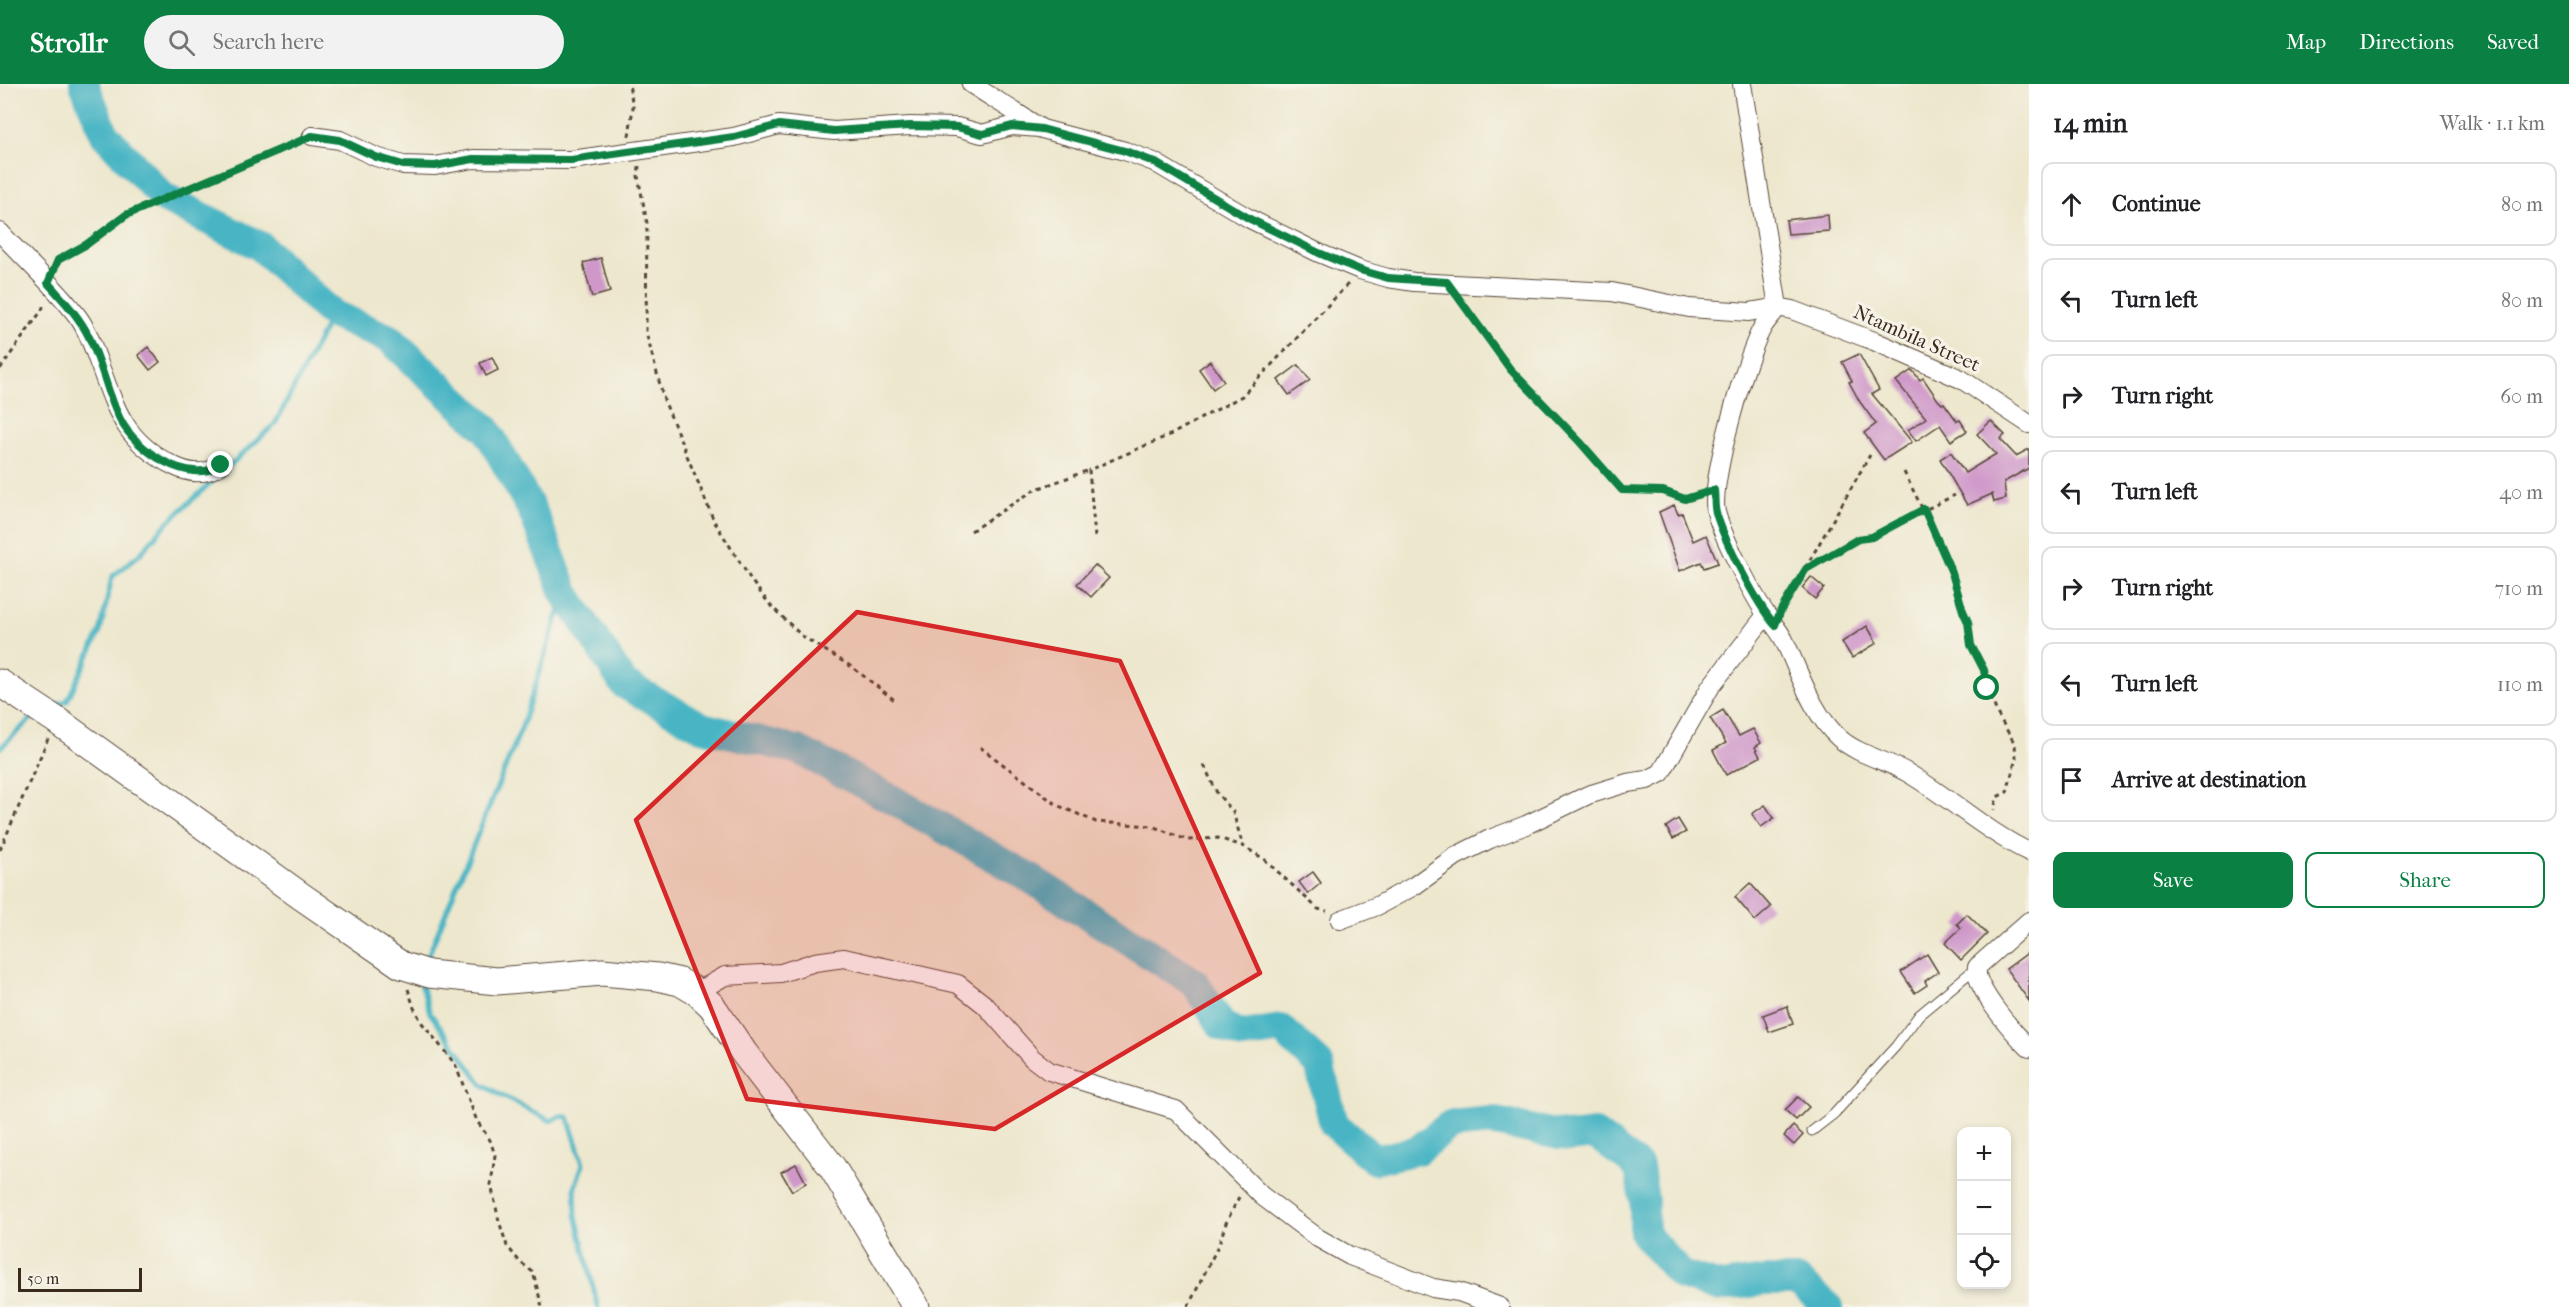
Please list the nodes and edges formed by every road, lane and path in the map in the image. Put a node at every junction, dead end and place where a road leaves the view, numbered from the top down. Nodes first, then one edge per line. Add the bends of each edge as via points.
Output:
1 (629, 84) edge
2 (971, 84) edge
3 (1742, 84) edge
4 (1042, 129) junction
5 (312, 136) joint
6 (636, 150) junction
7 (0, 232) edge
8 (1360, 270) junction
9 (1447, 282) junction
10 (48, 283) junction
11 (1779, 307) junction
12 (0, 369) edge
13 (2029, 424) edge
14 (1870, 455) dead end
15 (221, 465) dead end
16 (1089, 470) junction
17 (1904, 472) dead end
18 (1714, 490) junction
19 (1955, 495) dead end
20 (1924, 509) junction
21 (971, 531) dead end
22 (1095, 537) dead end
23 (1806, 569) junction
24 (1771, 620) junction
25 (0, 683) edge
26 (897, 702) dead end
27 (56, 720) junction
28 (980, 747) dead end
29 (1204, 765) dead end
30 (1989, 830) junction
31 (1243, 846) junction
32 (0, 850) edge
33 (2029, 852) edge
34 (1340, 920) joint
35 (2029, 921) edge
36 (401, 965) junction
37 (1977, 967) junction
38 (698, 992) junction
39 (2029, 1048) edge
40 (1812, 1131) dead end
41 (1247, 1181) junction
42 (542, 1307) edge
43 (916, 1307) edge
44 (1188, 1307) edge
45 (1500, 1307) edge

1 - 6 path via 633,107 629,138
2 - 4 street
3 - 11 street
4 - 6 street via 1012,126 982,134 957,127 834,131 779,125 734,137
4 - 8 street via 1154,162 1250,219
5 - 6 street via 340,140 403,165 435,166 473,159 571,160
5 - 10 path via 126,215 58,260
6 - 26 path via 647,223 646,332 664,400 714,520 771,606 802,636 852,667
7 - 10 street
8 - 9 street via 1396,279
8 - 16 path via 1242,396 1172,434
9 - 11 street via 1612,292 1689,308 1749,312
9 - 18 path via 1510,369 1622,490 1663,491 1685,499
10 - 12 path via 42,310
10 - 15 street via 79,318 120,420 133,437 161,460 181,470 211,472
11 - 13 street, Ntambila Street via 1923,361 1961,379
11 - 18 street via 1763,326 1744,373
14 - 23 path
16 - 21 path via 1034,490
16 - 22 path
17 - 20 path
18 - 24 street via 1723,531
19 - 20 path
20 - 23 path via 1872,537 1858,539
20 - 30 path via 1952,573 1971,645 1984,670 1994,706 2015,744 2012,777 2007,792 1994,803
23 - 24 path
24 - 30 street via 1805,690 1841,740 1909,773
24 - 34 street via 1711,686 1661,773 1588,795 1490,839 1446,862 1414,886
25 - 27 street
27 - 32 path
27 - 36 street
28 - 31 path via 1057,805 1096,822 1152,826 1186,840 1218,838
29 - 31 path via 1217,793 1233,812
30 - 33 street
31 - 34 path via 1264,859 1318,909 1332,912
35 - 37 street
36 - 38 street via 429,974 497,981 602,972 629,974 680,982
36 - 42 path via 414,1008 455,1064 477,1121 490,1140 495,1155 491,1184 499,1221 507,1246 533,1272
37 - 39 street via 1978,979 2000,1015
37 - 40 lane via 1920,1015 1834,1114
38 - 41 street via 725,976 781,973 844,958 958,984 985,1005 1032,1058 1049,1071 1176,1110
38 - 43 street via 832,1167
41 - 44 path
41 - 45 street via 1318,1238 1350,1256 1433,1288 1459,1292

